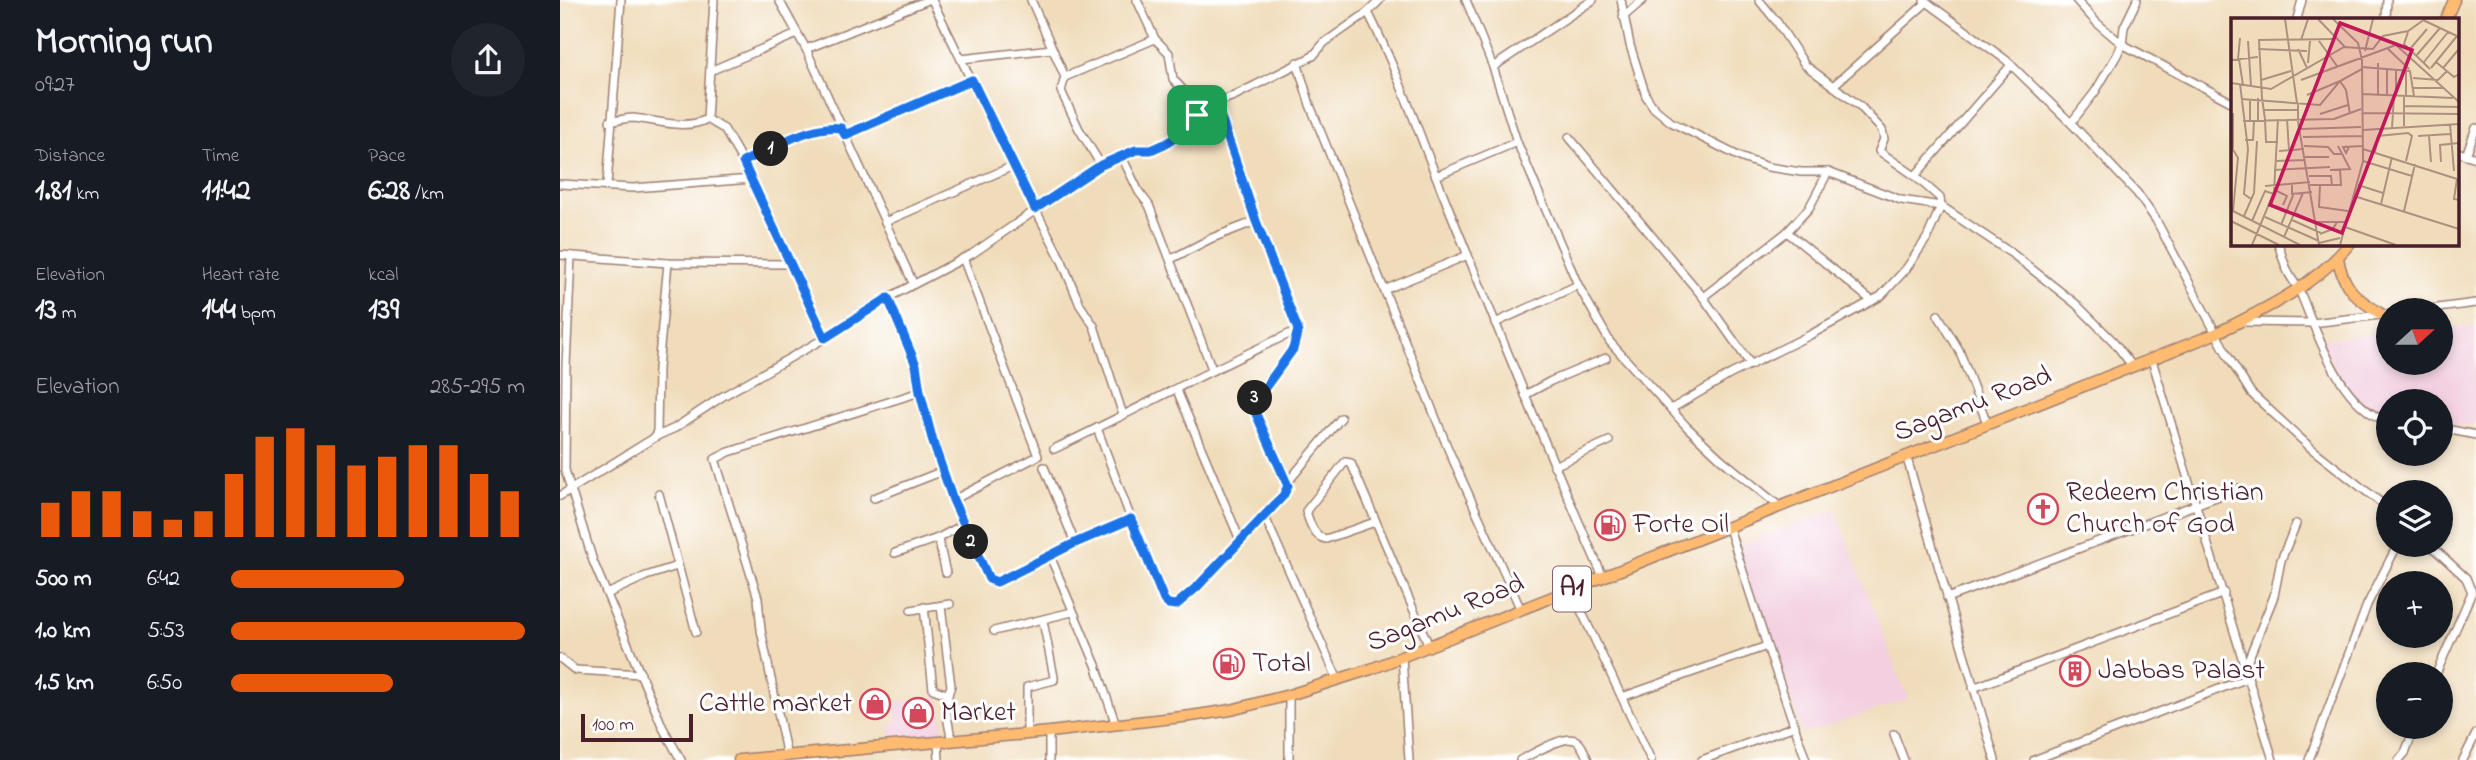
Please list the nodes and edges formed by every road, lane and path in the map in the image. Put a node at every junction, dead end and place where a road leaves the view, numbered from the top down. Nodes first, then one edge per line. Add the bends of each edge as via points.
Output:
1 (621, 0) edge
2 (713, 0) edge
3 (779, 0) edge
4 (930, 0) edge
5 (1031, 0) edge
6 (1137, 0) edge
7 (1380, 0) edge
8 (1466, 0) edge
9 (1593, 0) edge
10 (1621, 0) edge
11 (1643, 0) edge
12 (1759, 0) edge
13 (2076, 0) edge
14 (2137, 0) edge
15 (2302, 0) edge
16 (2388, 0) edge
17 (2454, 0) edge
18 (1925, 2) edge
19 (1368, 12) junction
20 (1623, 17) junction
21 (2297, 18) edge
22 (2386, 18) edge
23 (2446, 18) edge
24 (797, 34) junction
25 (1155, 38) junction
26 (2122, 44) junction
27 (806, 49) junction
28 (1052, 49) junction
29 (961, 59) junction
30 (1297, 62) junction
31 (2011, 65) junction
32 (1493, 68) junction
33 (710, 71) junction
34 (1065, 77) junction
35 (972, 80) junction
36 (1833, 86) junction
37 (2231, 102) edge
38 (1216, 103) junction
39 (832, 110) junction
40 (1197, 115) junction
41 (707, 119) junction
42 (610, 121) junction
43 (2071, 123) junction
44 (827, 126) junction
45 (2476, 128) edge
46 (843, 132) junction
47 (1569, 137) dead end
48 (1517, 142) junction
49 (2458, 152) edge
50 (2466, 155) junction
51 (1122, 157) junction
52 (2476, 158) edge
53 (743, 162) junction
54 (1101, 165) junction
55 (1013, 166) junction
56 (1828, 172) junction
57 (1436, 176) junction
58 (1915, 176) junction
59 (752, 179) junction
60 (560, 184) edge
61 (607, 185) junction
62 (1941, 206) junction
63 (1035, 209) junction
64 (1256, 221) junction
65 (885, 222) junction
66 (1787, 232) junction
67 (2279, 245) edge
68 (2348, 245) edge
69 (560, 255) edge
70 (1468, 255) junction
71 (571, 256) junction
72 (963, 258) junction
73 (2338, 258) junction
74 (1171, 259) junction
75 (668, 263) junction
76 (791, 264) junction
77 (913, 283) junction
78 (1578, 285) junction
79 (2299, 288) junction
80 (1384, 290) junction
81 (888, 298) junction
82 (1703, 298) junction
83 (1872, 301) junction
84 (2476, 303) edge
85 (2454, 306) edge
86 (2376, 309) edge
87 (1938, 315) dead end
88 (2376, 315) edge
89 (2238, 322) junction
90 (1495, 323) junction
91 (2312, 323) junction
92 (1298, 330) junction
93 (2217, 333) junction
94 (825, 338) junction
95 (1606, 358) dead end
96 (2152, 360) junction
97 (1751, 365) junction
98 (2133, 367) junction
99 (1212, 369) junction
100 (1176, 388) junction
101 (920, 392) junction
102 (1525, 395) junction
103 (1671, 410) junction
104 (1124, 415) junction
105 (2376, 417) edge
106 (1341, 418) dead end
107 (1987, 423) junction
108 (1097, 428) junction
109 (2453, 430) edge
110 (2476, 435) edge
111 (657, 436) junction
112 (1609, 441) dead end
113 (1054, 449) dead end
114 (1906, 455) junction
115 (1554, 466) junction
116 (1044, 467) dead end
117 (943, 471) junction
118 (1287, 483) junction
119 (2239, 488) dead end
120 (572, 489) junction
121 (659, 494) dead end
122 (560, 496) edge
123 (874, 498) dead end
124 (2376, 499) edge
125 (953, 500) junction
126 (2195, 503) junction
127 (1781, 507) junction
128 (1264, 515) junction
129 (1131, 519) junction
130 (1375, 522) junction
131 (2296, 524) dead end
132 (963, 525) junction
133 (1730, 528) junction
134 (938, 538) junction
135 (1240, 540) junction
136 (1075, 543) junction
137 (895, 553) dead end
138 (1050, 556) junction
139 (2391, 557) edge
140 (2443, 557) edge
141 (677, 566) junction
142 (946, 573) dead end
143 (1602, 577) junction
144 (1571, 589) junction
145 (2224, 593) junction
146 (607, 594) junction
147 (1947, 598) junction
148 (950, 604) dead end
149 (941, 606) junction
150 (924, 607) junction
151 (911, 610) dead end
152 (1521, 610) junction
153 (1072, 612) junction
154 (1043, 621) junction
155 (994, 631) dead end
156 (696, 632) dead end
157 (1429, 646) junction
158 (1767, 646) junction
159 (1402, 657) junction
160 (560, 658) edge
161 (2441, 662) edge
162 (2246, 666) junction
163 (641, 674) junction
164 (2248, 678) junction
165 (1338, 680) junction
166 (1973, 688) junction
167 (947, 694) junction
168 (1290, 695) junction
169 (1622, 697) junction
170 (1116, 725) junction
171 (1795, 726) junction
172 (1049, 732) junction
173 (1027, 734) junction
174 (1894, 734) dead end
175 (2476, 735) edge
176 (2411, 739) edge
177 (952, 741) junction
178 (938, 743) junction
179 (787, 757) junction
180 (1992, 759) edge
181 (681, 760) edge
182 (739, 760) edge
183 (939, 760) edge
184 (1049, 760) edge
185 (1289, 760) edge
186 (1409, 760) edge
187 (1520, 760) edge
188 (1588, 760) edge
189 (1651, 760) edge
190 (1702, 760) edge
191 (1806, 760) edge
192 (1904, 760) edge
193 (2034, 760) edge
194 (2273, 760) edge
195 (2309, 760) edge
196 (2399, 760) edge
197 (2463, 760) edge

1 - 42 street
2 - 33 street
3 - 24 street
4 - 27 street
4 - 29 street
5 - 28 street
6 - 25 street
7 - 19 street
8 - 32 street
9 - 32 street
10 - 20 street
11 - 20 street
12 - 36 street via 1805,65
13 - 26 street
14 - 26 street via 2124,27
15 - 21 street
16 - 22 street
17 - 23 highway
18 - 31 street
18 - 36 street
19 - 30 street via 1313,56
19 - 57 street
20 - 56 street via 1646,96 1671,122 1768,167
24 - 27 street
24 - 33 street
25 - 34 street
25 - 40 street via 1169,53 1173,79
26 - 37 street
26 - 43 street
27 - 39 street
28 - 29 street
28 - 34 street
29 - 35 street
30 - 38 street
30 - 80 street
31 - 43 street
31 - 58 street
32 - 48 street
33 - 41 street
34 - 54 street via 1061,91
35 - 46 street
35 - 55 street
36 - 58 street via 1882,130 1879,151
38 - 40 street via 1198,109
38 - 64 street
39 - 44 street
39 - 46 street
40 - 51 street via 1190,127 1167,143
41 - 42 street via 692,124
41 - 53 street via 724,129
42 - 61 street
43 - 93 street via 2146,203
44 - 46 street
44 - 53 street
45 - 50 street
46 - 65 street
47 - 82 street
48 - 57 street
48 - 78 street
49 - 50 street
50 - 52 street
51 - 54 street
51 - 74 street via 1149,205
53 - 59 street
54 - 63 street
55 - 63 street
55 - 65 street
56 - 62 street via 1901,200
56 - 66 street via 1809,208
57 - 70 street
58 - 62 street via 1940,198
59 - 61 street via 654,188
59 - 76 street
60 - 61 street
62 - 83 street via 1906,269
62 - 98 street via 2076,304
63 - 72 street
63 - 104 street via 1094,326
64 - 74 street
64 - 92 street
65 - 77 street
66 - 82 street
66 - 83 street
67 - 79 street
68 - 73 highway, Sagamu Road / A1
69 - 71 street
70 - 80 street
70 - 90 street
71 - 75 street
71 - 120 street via 565,470
72 - 77 street
72 - 125 street via 1038,456
73 - 79 highway, Sagamu Road / A1
73 - 86 highway via 2348,289
74 - 99 street
75 - 76 street
75 - 111 street
76 - 94 street
77 - 81 street
78 - 90 street
78 - 103 street via 1610,342
79 - 89 highway, Sagamu Road / A1
79 - 91 street
80 - 152 street via 1449,452
81 - 94 street
81 - 101 street via 916,365
82 - 97 street
83 - 97 street
84 - 85 street
87 - 107 street via 1959,350
88 - 91 street
89 - 91 street
89 - 93 highway, Sagamu Road / A1
90 - 102 street
91 - 105 street via 2349,393
92 - 99 street
92 - 118 street via 1293,349 1254,403
93 - 96 highway, Sagamu Road / A1
93 - 124 street via 2251,393
94 - 111 street
95 - 102 street
96 - 98 highway, Sagamu Road / A1
96 - 126 street
97 - 103 street
98 - 107 highway, Sagamu Road / A1
99 - 100 street
100 - 104 street
100 - 135 street
101 - 117 street
101 - 179 street via 715,459 758,598
102 - 115 street
103 - 127 street via 1721,459
104 - 108 street
106 - 118 street
107 - 114 highway, Sagamu Road / A1
108 - 113 street
108 - 129 street
109 - 110 street
111 - 120 street
112 - 115 street
114 - 127 highway, Sagamu Road / A1
114 - 147 street
115 - 143 street
116 - 136 street
117 - 123 street
117 - 125 street
118 - 128 street via 1286,491
119 - 126 street
120 - 122 street
120 - 146 street
121 - 141 street
125 - 132 street
126 - 145 street
126 - 147 street
127 - 133 highway, Sagamu Road / A1
128 - 135 street
128 - 165 street
129 - 135 street via 1164,600 1172,605 1198,586
129 - 136 street
130 - 130 street via 1348,461 1306,511 1316,534 1326,539
130 - 157 street
131 - 162 street
132 - 134 street
132 - 138 street via 989,579 997,582
133 - 143 highway, Sagamu Road / A1
133 - 158 street
134 - 137 street
134 - 142 street
136 - 138 street
138 - 153 street
139 - 195 street via 2367,605
140 - 161 street via 2466,578 2472,592
141 - 146 street
141 - 156 street
143 - 144 highway, Sagamu Road / A1
144 - 152 highway, Sagamu Road / A1
144 - 169 street
145 - 162 street
145 - 166 street
146 - 163 street
147 - 166 street
148 - 149 street
149 - 150 street
149 - 167 street via 951,686
150 - 151 street
150 - 167 street via 933,689
152 - 157 highway, Sagamu Road / A1
153 - 154 street
153 - 170 street
154 - 155 street
154 - 173 street via 1054,677 1027,687
157 - 159 highway, Sagamu Road / A1
158 - 169 street
158 - 171 street
159 - 165 highway, Sagamu Road / A1
159 - 186 street
160 - 163 street via 575,670
162 - 164 street
163 - 181 street
164 - 193 street
164 - 194 street
165 - 168 highway, Sagamu Road / A1
166 - 180 street
167 - 177 street
168 - 170 highway, Sagamu Road / A1 via 1231,710
168 - 185 street
169 - 189 street
170 - 172 highway, Sagamu Road / A1
171 - 190 street
171 - 191 street
172 - 173 highway, Sagamu Road / A1
172 - 184 street
173 - 177 highway, Sagamu Road / A1
174 - 192 street
175 - 197 street
176 - 196 street
177 - 178 highway, Sagamu Road / A1
178 - 179 highway, Sagamu Road / A1
178 - 183 street
179 - 182 highway, Sagamu Road / A1
187 - 188 street via 1565,740 1581,745

